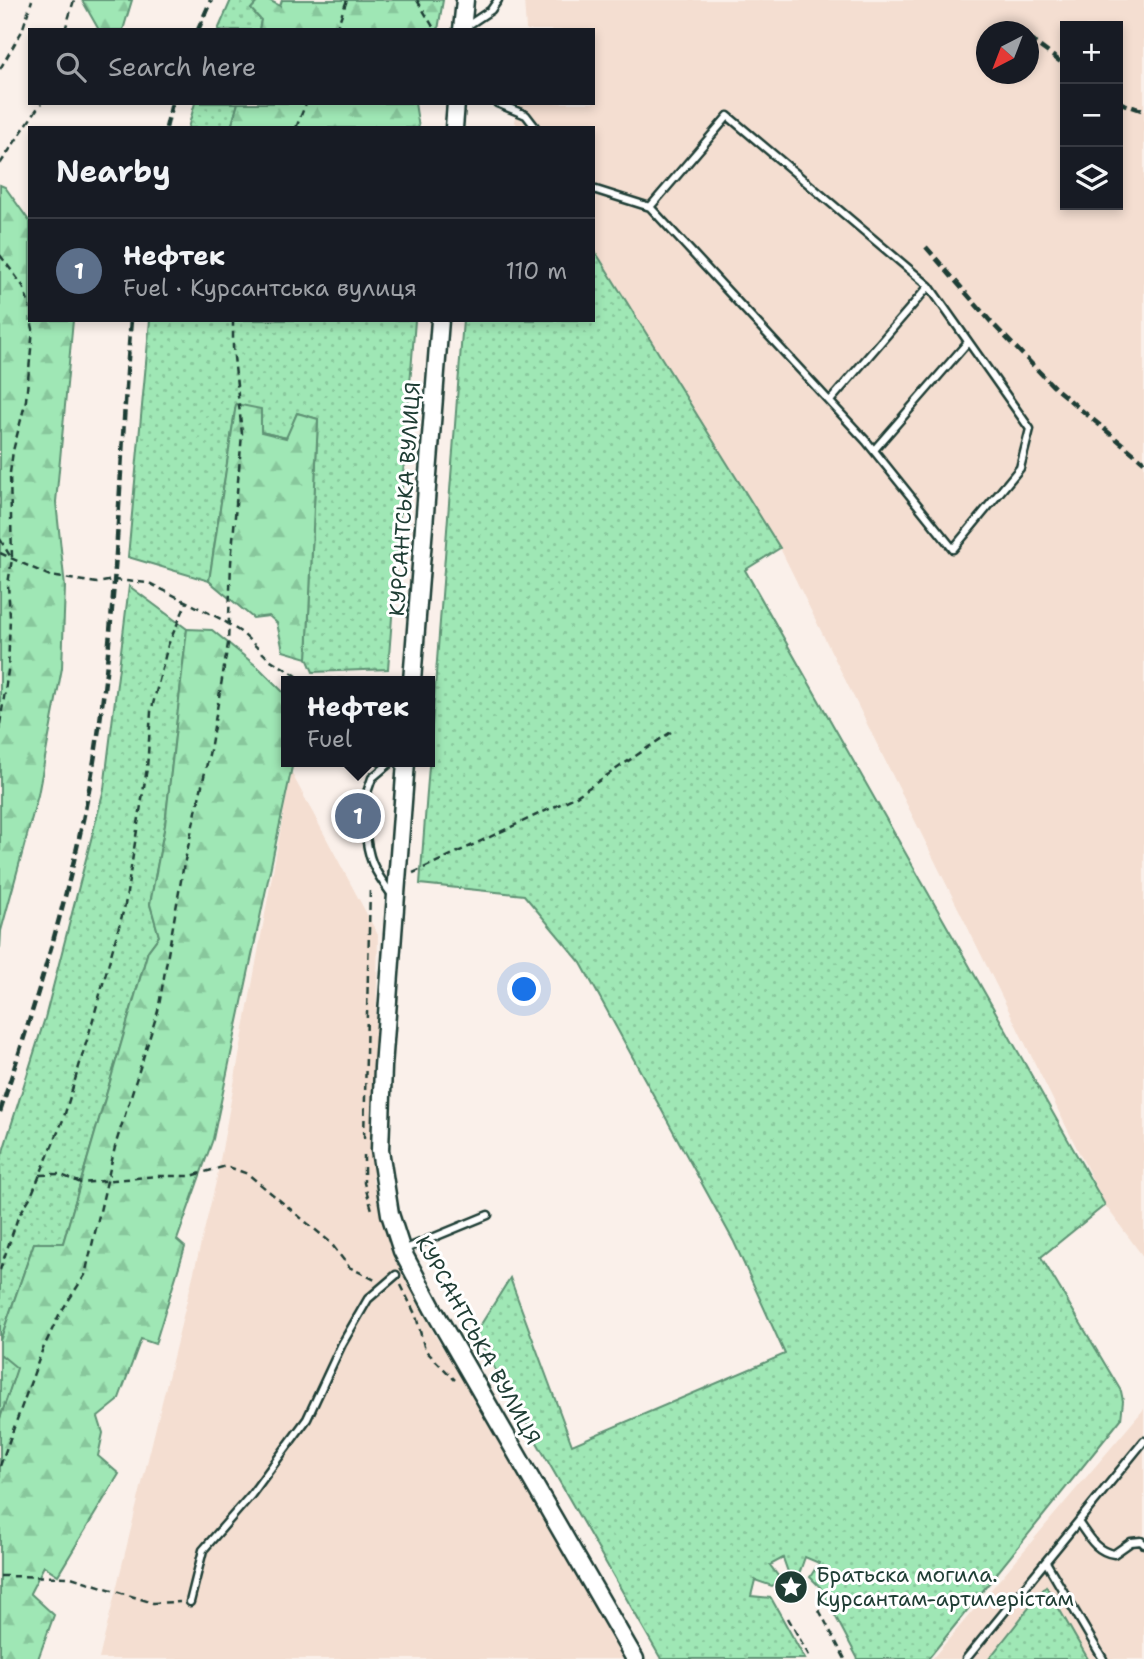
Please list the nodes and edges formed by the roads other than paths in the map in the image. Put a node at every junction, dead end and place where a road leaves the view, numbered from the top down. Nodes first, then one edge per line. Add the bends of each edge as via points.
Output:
1 (465, 0) edge
2 (498, 0) edge
3 (463, 28) edge
4 (466, 28) edge
5 (456, 105) edge
6 (502, 105) edge
7 (454, 126) edge
8 (534, 126) edge
9 (595, 190) edge
10 (650, 207) junction
11 (929, 286) junction
12 (440, 322) edge
13 (968, 342) junction
14 (830, 401) junction
15 (874, 450) junction
16 (413, 676) edge
17 (385, 767) edge
18 (406, 767) edge
19 (363, 804) dead end
20 (365, 827) dead end
21 (396, 900) junction
22 (488, 1215) dead end
23 (402, 1251) junction
24 (396, 1275) road end
25 (1144, 1441) edge
26 (1078, 1522) junction
27 (1144, 1544) edge
28 (1046, 1562) junction
29 (190, 1602) road end
30 (635, 1659) edge
31 (966, 1659) edge
32 (1103, 1659) edge

1 - 3 street
2 - 4 lane
5 - 7 street
6 - 8 lane via 526,115
9 - 10 lane
10 - 11 lane via 728,116
10 - 14 lane
11 - 13 lane
11 - 14 lane
12 - 16 street, КУРСАНТСЬКА ВУЛИЦЯ
13 - 15 lane
13 - 15 lane via 1030,429 1020,468 953,549
14 - 15 lane
17 - 19 lane via 372,778
18 - 21 street, КУРСАНТСЬКА ВУЛИЦЯ
20 - 21 lane via 373,869
21 - 23 street, КУРСАНТСЬКА ВУЛИЦЯ via 380,1150 390,1214
22 - 23 lane
23 - 30 street, КУРСАНТСЬКА ВУЛИЦЯ
24 - 29 lane via 368,1299 307,1419 203,1550
25 - 26 lane
26 - 27 lane via 1104,1553 1115,1554 1131,1542
26 - 28 lane
28 - 31 lane
28 - 32 lane

